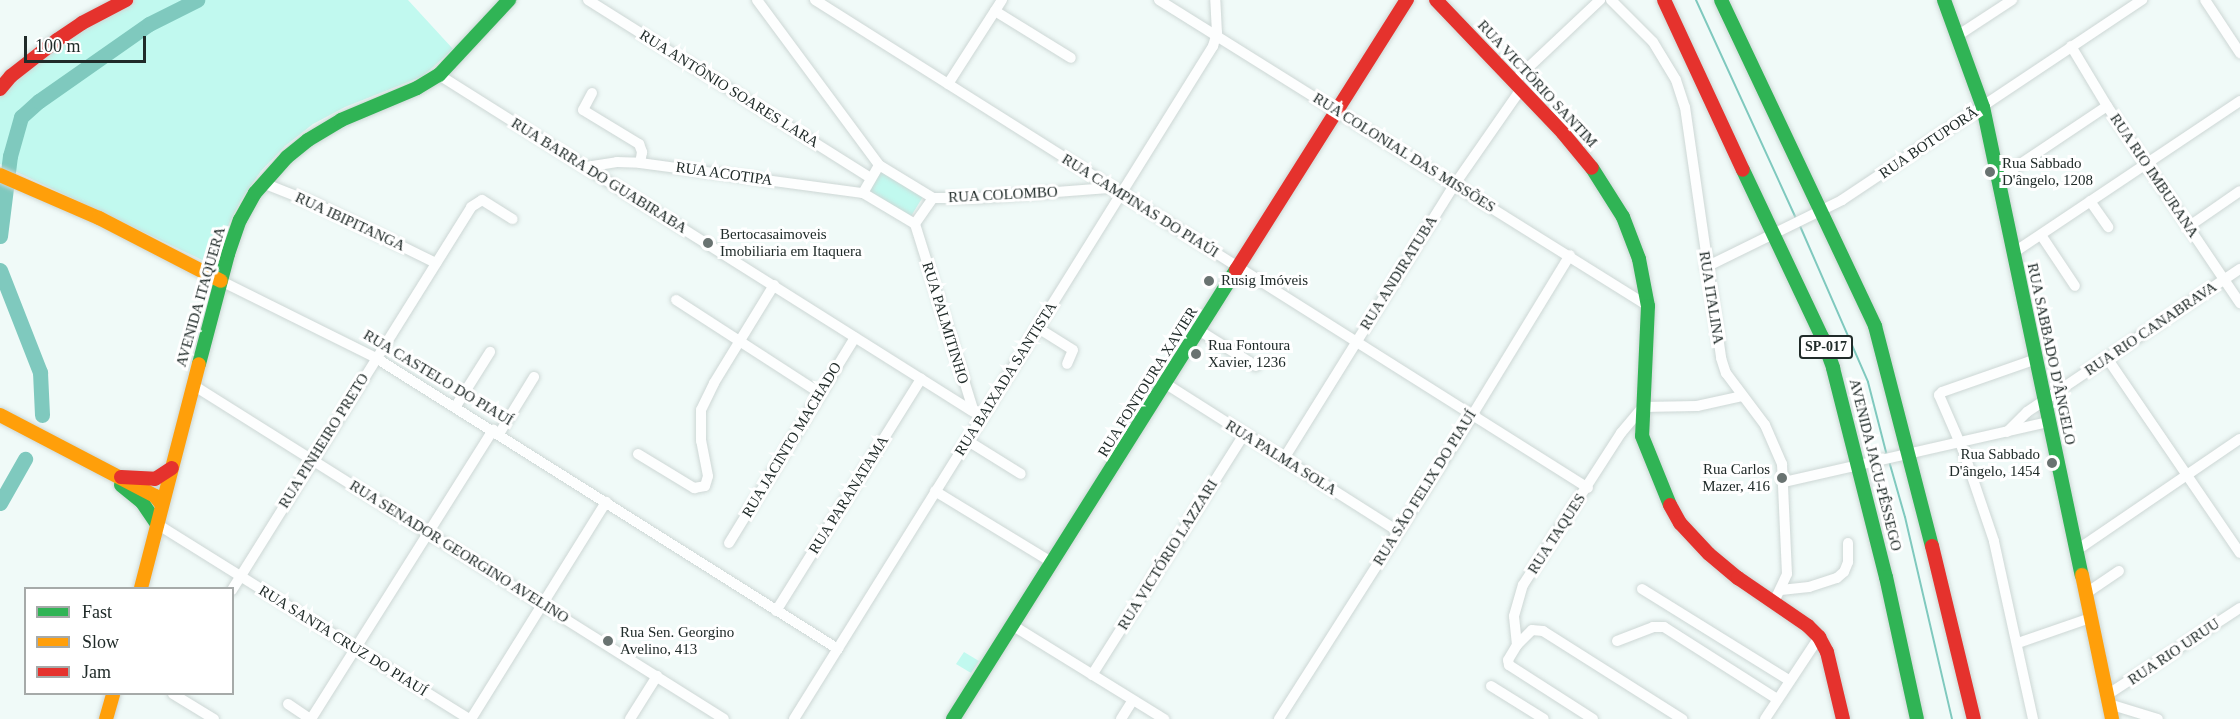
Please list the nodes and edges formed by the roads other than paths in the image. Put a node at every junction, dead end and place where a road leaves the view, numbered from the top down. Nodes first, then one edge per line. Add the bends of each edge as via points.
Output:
1 (125, 0) edge
2 (509, 0) edge
3 (588, 0) edge
4 (757, 0) edge
5 (815, 0) edge
6 (840, 0) edge
7 (1002, 0) edge
8 (1159, 0) edge
9 (1215, 0) edge
10 (1407, 0) edge
11 (1436, 0) edge
12 (1600, 0) edge
13 (1611, 0) edge
14 (1664, 0) edge
15 (1722, 0) edge
16 (1944, 0) edge
17 (2012, 0) edge
18 (2142, 0) edge
19 (2205, 0) edge
20 (834, 11) junction
21 (995, 11) junction
22 (1957, 36) junction
23 (1217, 37) junction
24 (2071, 46) junction
25 (2240, 53) edge
26 (1071, 58) dead end
27 (440, 75) junction
28 (6, 78) edge
29 (948, 84) junction
30 (1517, 85) junction
31 (0, 89) edge
32 (591, 93) dead end
33 (2240, 100) edge
34 (2107, 106) junction
35 (1983, 107) junction
36 (1336, 110) junction
37 (640, 163) junction
38 (2146, 164) junction
39 (879, 165) junction
40 (586, 166) junction
41 (0, 175) edge
42 (871, 178) junction
43 (1998, 179) junction
44 (262, 183) junction
45 (1455, 184) junction
46 (1110, 188) junction
47 (2240, 191) edge
48 (863, 193) junction
49 (1122, 195) junction
50 (933, 198) junction
51 (2090, 201) junction
52 (1821, 210) junction
53 (513, 219) dead end
54 (915, 224) junction
55 (2108, 227) dead end
56 (2188, 227) junction
57 (1779, 232) junction
58 (2041, 235) junction
59 (2013, 254) junction
60 (1570, 255) junction
61 (436, 263) junction
62 (1706, 267) junction
63 (1239, 269) junction
64 (2240, 269) edge
65 (2224, 280) junction
66 (221, 281) junction
67 (774, 285) junction
68 (2075, 286) dead end
69 (676, 300) dead end
70 (2240, 303) edge
71 (1648, 306) junction
72 (1038, 328) junction
73 (1200, 331) junction
74 (855, 337) junction
75 (740, 342) junction
76 (1356, 342) junction
77 (490, 352) dead end
78 (376, 358) junction
79 (2107, 358) junction
80 (2036, 359) junction
81 (1067, 364) dead end
82 (1256, 366) dead end
83 (534, 377) dead end
84 (921, 379) junction
85 (1166, 384) junction
86 (193, 385) junction
87 (820, 393) junction
88 (1742, 396) junction
89 (2043, 402) junction
90 (456, 406) junction
91 (1642, 406) junction
92 (972, 411) junction
93 (1473, 414) junction
94 (0, 415) edge
95 (982, 419) junction
96 (2049, 422) junction
97 (496, 432) junction
98 (2007, 432) junction
99 (1244, 435) junction
100 (2240, 439) edge
101 (968, 441) junction
102 (1961, 443) junction
103 (638, 454) dead end
104 (1905, 454) junction
105 (312, 459) junction
106 (1283, 460) junction
107 (1860, 465) junction
108 (172, 468) junction
109 (103, 470) junction
110 (1021, 474) dead end
111 (2186, 474) junction
112 (122, 477) junction
113 (1784, 482) junction
114 (1588, 488) junction
115 (935, 491) junction
116 (606, 502) junction
117 (162, 505) junction
118 (157, 524) junction
119 (1398, 531) junction
120 (430, 532) junction
121 (729, 543) dead end
122 (1848, 543) dead end
123 (2077, 550) junction
124 (2240, 553) edge
125 (1053, 564) junction
126 (2119, 571) dead end
127 (241, 577) junction
128 (141, 587) edge
129 (234, 587) edge
130 (1642, 589) dead end
131 (2085, 594) junction
132 (1778, 596) junction
133 (542, 605) junction
134 (2240, 608) edge
135 (776, 611) junction
136 (2090, 618) junction
137 (1012, 625) junction
138 (1819, 637) junction
139 (1617, 640) dead end
140 (2018, 643) junction
141 (1517, 645) junction
142 (356, 649) junction
143 (838, 649) junction
144 (1092, 675) junction
145 (657, 676) junction
146 (1789, 680) junction
147 (1491, 686) dead end
148 (112, 695) edge
149 (176, 695) edge
150 (1778, 699) junction
151 (1133, 700) junction
152 (2108, 700) junction
153 (288, 704) dead end
154 (106, 719) edge
155 (214, 719) edge
156 (310, 719) edge
157 (470, 719) edge
158 (630, 719) edge
159 (724, 719) edge
160 (794, 719) edge
161 (953, 719) edge
162 (1121, 719) edge
163 (1164, 719) edge
164 (1279, 719) edge
165 (1544, 719) edge
166 (1593, 719) edge
167 (1682, 719) edge
168 (1765, 719) edge
169 (1843, 719) edge
170 (1917, 719) edge
171 (1974, 719) edge
172 (2033, 719) edge
173 (2112, 719) edge
174 (2158, 719) edge

1 - 28 main road via 82,23
2 - 27 main road, AVENIDA ITAQUERA
3 - 42 street, RUA ANTÔNIO SOARES LARA
4 - 39 street
5 - 20 street, RUA CAMPINAS DO PIAÚI
6 - 20 street
7 - 21 street
8 - 23 street, RUA COLONIAL DAS MISSÕES
9 - 23 street
10 - 36 main road, RUA FONTOURA XAVIER
11 - 30 main road, RUA VICTÓRIO SANTIM
12 - 30 street, RUA ANDIRATUBA
13 - 62 street, RUA ITALINA via 1653,42 1676,80 1688,127
14 - 57 main road, AVENIDA JACU-PÊSSEGO / SP-017
15 - 52 main road
16 - 22 main road, RUA SABBADO D'ÂNGELO
17 - 22 street
18 - 24 street, RUA BOTUPORÃ
19 - 25 street
20 - 29 street, RUA CAMPINAS DO PIAÚI
21 - 26 street
21 - 29 street
22 - 35 main road, RUA SABBADO D'ÂNGELO
23 - 36 street, RUA COLONIAL DAS MISSÕES
23 - 49 street, RUA BAIXADA SANTISTA
24 - 34 street, RUA RIO IMBURANA
24 - 35 street, RUA BOTUPORÃ
27 - 40 street, RUA BARRA DO GUABIRABA
27 - 44 main road, AVENIDA ITAQUERA via 308,140
28 - 31 main road
29 - 46 street, RUA CAMPINAS DO PIAÚI
30 - 45 street, RUA ANDIRATUBA
30 - 71 main road, RUA VICTÓRIO SANTIM via 1582,155 1612,197 1632,236
32 - 37 street via 583,110 639,144
33 - 38 street
34 - 38 street, RUA RIO IMBURANA
34 - 43 street
35 - 43 main road, RUA SABBADO D'ÂNGELO
35 - 52 street, RUA BOTUPORÃ via 1893,168
36 - 45 street, RUA COLONIAL DAS MISSÕES
36 - 63 main road, RUA FONTOURA XAVIER
37 - 40 street, RUA ACOTIPA
37 - 48 street, RUA ACOTIPA
38 - 51 street
38 - 56 street, RUA RIO IMBURANA
39 - 42 street
39 - 50 street
40 - 67 street, RUA BARRA DO GUABIRABA
41 - 66 main road, RUA CASTELO DO PIAUÍ via 99,218
42 - 48 street
43 - 59 main road, RUA SABBADO D'ÂNGELO
44 - 61 street, RUA IBIPITANGA via 316,204
44 - 66 main road, AVENIDA ITAQUERA via 237,227
45 - 60 street, RUA COLONIAL DAS MISSÕES
45 - 76 street, RUA ANDIRATUBA
46 - 49 street, RUA CAMPINAS DO PIAÚI
46 - 50 street, RUA COLOMBO
47 - 56 street
48 - 54 street
49 - 63 street, RUA CAMPINAS DO PIAÚI
49 - 72 street, RUA BAIXADA SANTISTA
50 - 54 street
51 - 55 street
51 - 58 street
52 - 57 street, RUA BOTUPORÃ
52 - 104 main road via 1875,326
53 - 61 street, RUA PINHEIRO PRETO via 478,200
54 - 92 street, RUA PALMITINHO
56 - 65 street, RUA RIO IMBURANA
57 - 62 street, RUA BOTUPORÃ
57 - 107 main road, AVENIDA JACU-PÊSSEGO / SP-017 via 1833,368
58 - 59 street
58 - 68 street
59 - 80 main road, RUA SABBADO D'ÂNGELO
60 - 71 street, RUA COLONIAL DAS MISSÕES
60 - 93 street, RUA SÃO FELIX DO PIAUÍ
61 - 78 street, RUA PINHEIRO PRETO
62 - 88 street, RUA ITALINA via 1721,358
63 - 73 main road, RUA FONTOURA XAVIER
63 - 76 street, RUA CAMPINAS DO PIAÚI
64 - 65 street, RUA RIO CANABRAVA
65 - 70 street, RUA RIO IMBURANA
65 - 79 street, RUA RIO CANABRAVA
66 - 78 street, RUA CASTELO DO PIAUÍ
66 - 86 main road, AVENIDA ITAQUERA
67 - 74 street, RUA BARRA DO GUABIRABA
67 - 75 street
69 - 75 street
71 - 91 main road, RUA VICTÓRIO SANTIM
72 - 81 street via 1073,350
72 - 95 street, RUA BAIXADA SANTISTA
73 - 82 street
73 - 85 main road, RUA FONTOURA XAVIER
74 - 84 street, RUA BARRA DO GUABIRABA
74 - 87 street, RUA JACINTO MACHADO
75 - 87 street
75 - 103 street via 701,410 701,441 708,476 705,486 694,488
76 - 93 street, RUA CAMPINAS DO PIAÚI
76 - 106 street, RUA ANDIRATUBA
77 - 90 street
78 - 90 street, RUA CASTELO DO PIAUÍ
78 - 105 street, RUA PINHEIRO PRETO
79 - 89 street, RUA RIO CANABRAVA
79 - 111 street
80 - 89 main road, RUA SABBADO D'ÂNGELO
80 - 102 street via 1939,395
83 - 97 street
84 - 92 street, RUA BARRA DO GUABIRABA
84 - 135 street, RUA PARANATAMA
85 - 99 street, RUA PALMA SOLA
85 - 125 main road, RUA FONTOURA XAVIER
86 - 105 street, RUA SENADOR GEORGINO AVELINO
86 - 108 main road, AVENIDA ITAQUERA
87 - 121 street, RUA JACINTO MACHADO
88 - 91 street via 1697,406
88 - 113 street, RUA ITALINA via 1774,441
89 - 96 main road, RUA SABBADO D'ÂNGELO
89 - 98 street, RUA RIO CANABRAVA via 2027,411
90 - 97 street, RUA CASTELO DO PIAUÍ
91 - 114 street, RUA TAQUES
91 - 132 main road, RUA VICTÓRIO SANTIM via 1645,448 1680,523 1709,554
92 - 95 street
93 - 114 street, RUA CAMPINAS DO PIAÚI
93 - 119 street, RUA SÃO FELIX DO PIAUÍ
94 - 109 main road
95 - 101 street, RUA BAIXADA SANTISTA
96 - 98 street
96 - 123 main road, RUA SABBADO D'ÂNGELO
97 - 116 street, RUA CASTELO DO PIAUÍ
97 - 120 street
98 - 102 street
99 - 106 street, RUA PALMA SOLA
99 - 144 street, RUA VICTÓRIO LAZZARI
100 - 111 street
101 - 110 street
101 - 115 street, RUA BAIXADA SANTISTA
102 - 104 street
102 - 140 street via 1994,541
104 - 107 street
104 - 171 main road
105 - 120 street, RUA SENADOR GEORGINO AVELINO
105 - 127 street, RUA PINHEIRO PRETO
106 - 119 street, RUA PALMA SOLA
107 - 113 street
107 - 170 main road, AVENIDA JACU-PÊSSEGO / SP-017
108 - 112 main road via 155,479
108 - 117 main road, AVENIDA ITAQUERA
109 - 112 main road
109 - 118 main road via 142,502
111 - 123 street
111 - 124 street
112 - 117 main road via 155,496
113 - 132 street, RUA ITALINA via 1787,562
114 - 141 street, RUA TAQUES via 1523,585 1514,616
115 - 125 street
115 - 143 street, RUA BAIXADA SANTISTA
116 - 133 street
116 - 135 street, RUA CASTELO DO PIAUÍ
117 - 118 main road, AVENIDA ITAQUERA
118 - 127 street, RUA SANTA CRUZ DO PIAUÍ
118 - 128 main road, AVENIDA ITAQUERA
119 - 164 street, RUA SÃO FELIX DO PIAUÍ
120 - 133 street, RUA SENADOR GEORGINO AVELINO
120 - 142 street
122 - 132 street via 1848,562 1837,578
123 - 131 main road, RUA SABBADO D'ÂNGELO
125 - 137 main road, RUA FONTOURA XAVIER
126 - 131 street
127 - 129 street, RUA PINHEIRO PRETO
127 - 142 street, RUA SANTA CRUZ DO PIAUÍ
130 - 146 street
131 - 136 main road, RUA SABBADO D'ÂNGELO
132 - 138 main road, RUA VICTÓRIO SANTIM
133 - 145 street, RUA SENADOR GEORGINO AVELINO
133 - 157 street
134 - 152 street, RUA RIO URUU
135 - 143 street, RUA CASTELO DO PIAUÍ
136 - 140 street
136 - 152 main road, RUA SABBADO D'ÂNGELO
137 - 144 street
137 - 161 main road, RUA FONTOURA XAVIER
138 - 146 street
138 - 169 main road, RUA VICTÓRIO SANTIM via 1827,652
139 - 150 street via 1664,627
140 - 172 street
141 - 166 street, RUA TAQUES via 1509,664
141 - 167 street via 1532,630 1543,631
142 - 156 street
142 - 157 street, RUA SANTA CRUZ DO PIAUÍ
143 - 160 street, RUA BAIXADA SANTISTA
144 - 151 street
145 - 158 street
145 - 159 street, RUA SENADOR GEORGINO AVELINO
146 - 150 street
147 - 165 street
148 - 154 main road
149 - 155 street
150 - 168 street
151 - 162 street
151 - 163 street
152 - 173 main road, RUA SABBADO D'ÂNGELO
152 - 174 street
153 - 156 street

